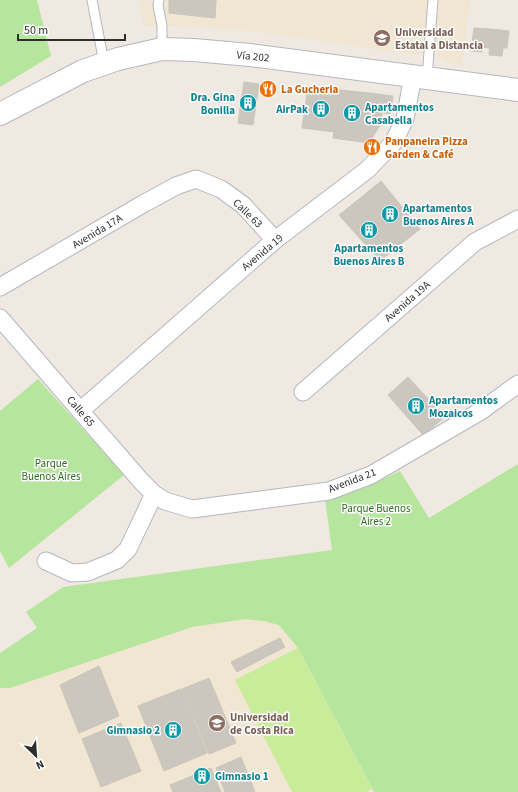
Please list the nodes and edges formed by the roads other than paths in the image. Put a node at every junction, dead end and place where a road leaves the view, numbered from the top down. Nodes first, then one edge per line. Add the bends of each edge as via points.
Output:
1 (92, 0) edge
2 (159, 0) edge
3 (434, 0) edge
4 (162, 49) junction
5 (104, 64) junction
6 (420, 77) junction
7 (518, 90) edge
8 (0, 114) edge
9 (196, 179) joint
10 (518, 219) edge
11 (275, 240) junction
12 (0, 287) edge
13 (0, 318) edge
14 (518, 384) edge
15 (303, 392) dead end
16 (80, 411) junction
17 (160, 498) junction
18 (46, 560) dead end

1 - 5 lane
2 - 4 lane
3 - 6 lane
4 - 5 main road, Vía 202
4 - 6 main road, Vía 202 via 250,55
5 - 8 main road, Vía 202 via 83,71
6 - 7 main road, Vía 202
6 - 11 street, Avenida 19 via 393,143 367,170
9 - 11 street, Calle 63 via 221,189 243,205
9 - 12 street, Avenida 17A via 176,186 143,204
10 - 15 street, Avenida 19A via 475,242
11 - 16 street, Avenida 19
13 - 16 street, Calle 65
14 - 17 street, Avenida 21 via 481,411 371,475 329,490 192,509
16 - 17 street, Calle 65 via 141,481
17 - 18 street via 128,549 117,560 88,572 72,572

